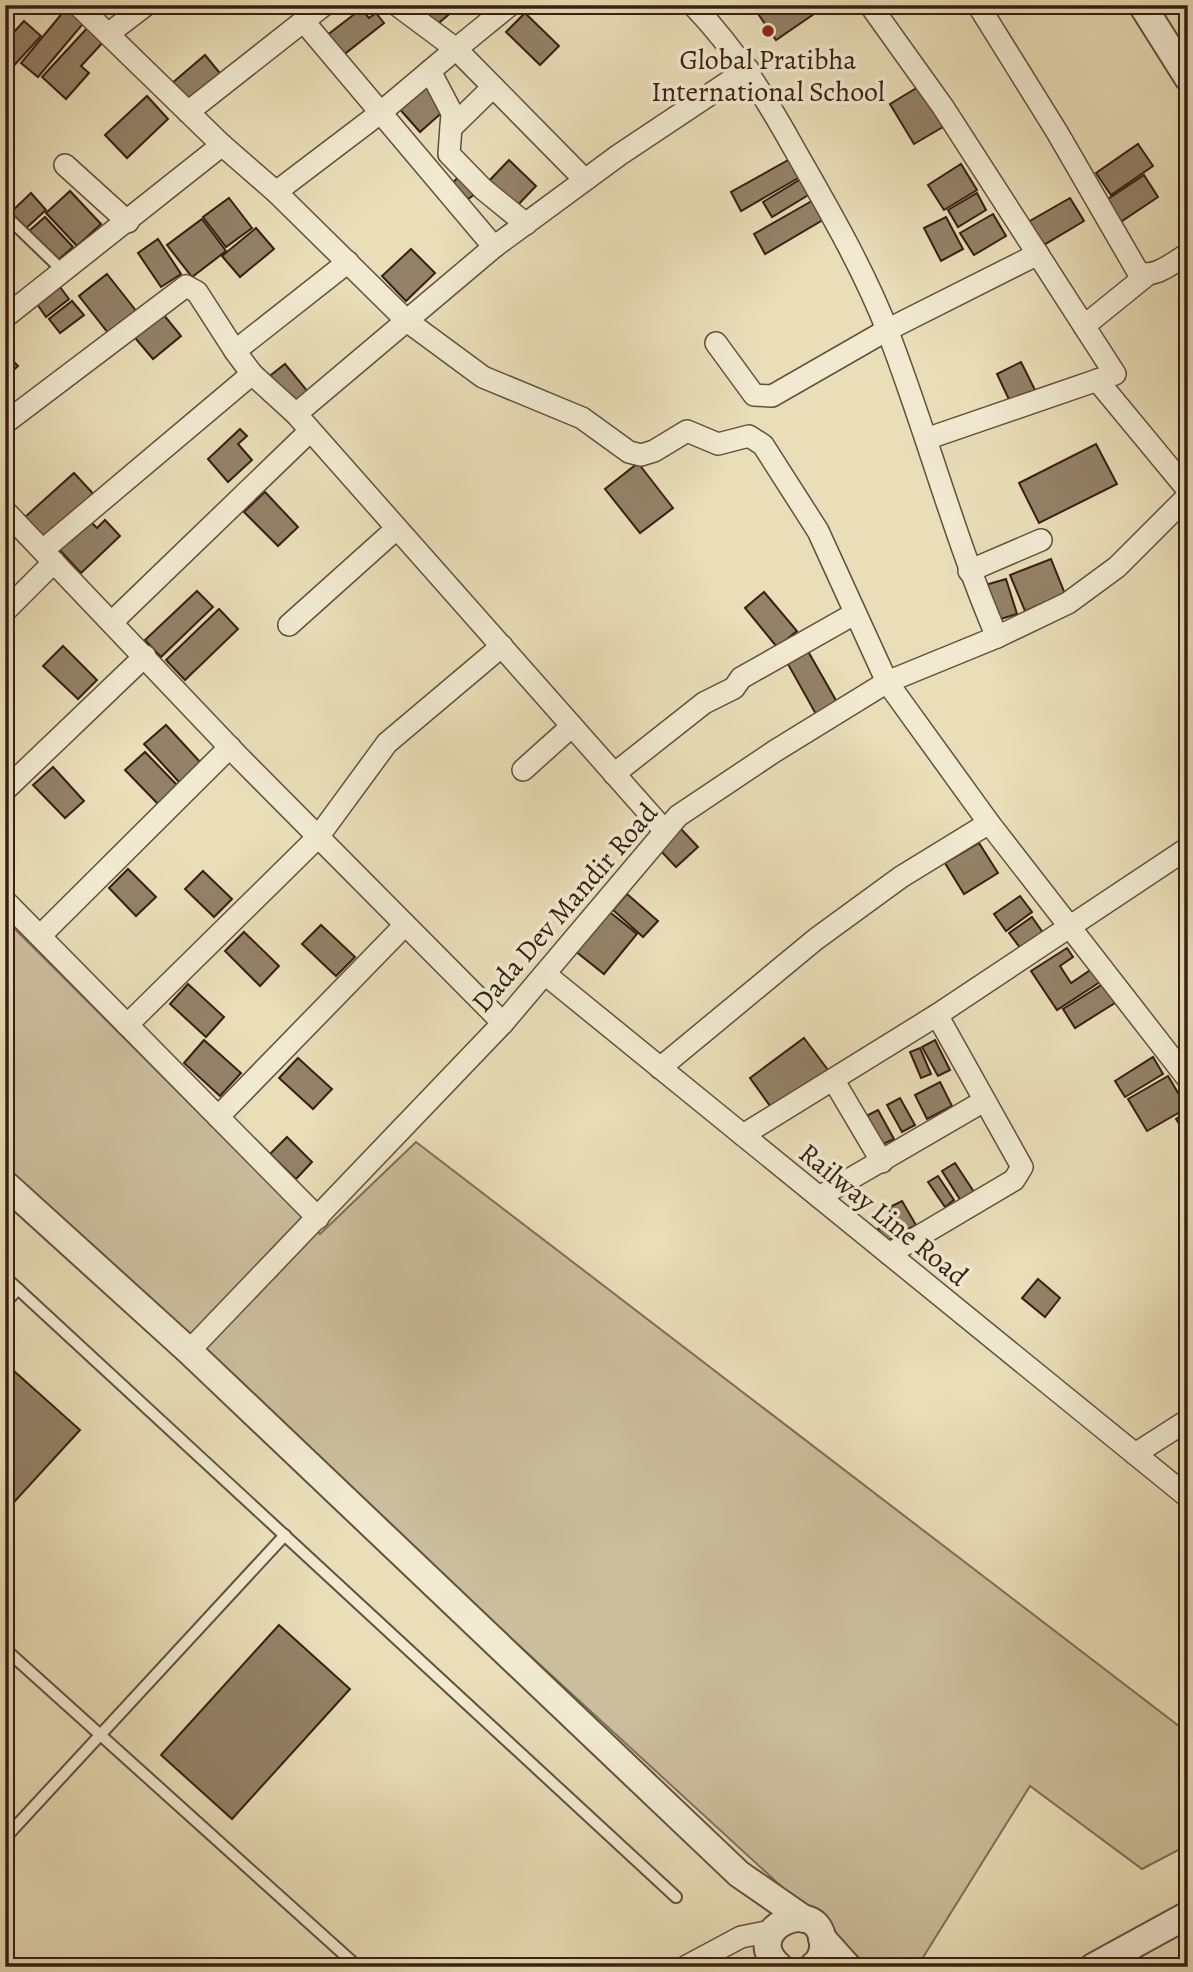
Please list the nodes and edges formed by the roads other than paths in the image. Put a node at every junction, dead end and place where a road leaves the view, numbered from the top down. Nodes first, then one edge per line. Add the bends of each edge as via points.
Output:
1 (78, 5) edge
2 (146, 5) edge
3 (324, 5) edge
4 (397, 5) edge
5 (510, 5) edge
6 (693, 5) edge
7 (870, 5) edge
8 (978, 5) edge
9 (1142, 5) edge
10 (305, 23) junction
11 (108, 34) junction
12 (456, 49) junction
13 (748, 69) junction
14 (430, 71) junction
15 (1188, 78) edge
16 (493, 87) junction
17 (188, 112) junction
18 (380, 113) junction
19 (451, 128) junction
20 (222, 145) junction
21 (65, 165) dead end
22 (586, 180) junction
23 (276, 192) junction
24 (5, 215) edge
25 (128, 222) junction
26 (526, 224) junction
27 (494, 247) junction
28 (1038, 254) junction
29 (1188, 254) edge
30 (348, 262) junction
31 (64, 272) junction
32 (1147, 275) junction
33 (5, 317) edge
34 (407, 321) junction
35 (1084, 326) junction
36 (887, 330) junction
37 (716, 343) dead end
38 (235, 351) junction
39 (252, 374) junction
40 (1097, 380) junction
41 (303, 422) junction
42 (5, 423) edge
43 (926, 439) junction
44 (1188, 490) edge
45 (1188, 496) edge
46 (5, 511) edge
47 (395, 530) junction
48 (1041, 540) dead end
49 (48, 556) junction
50 (969, 571) junction
51 (5, 611) edge
52 (854, 614) junction
53 (112, 622) junction
54 (289, 625) dead end
55 (997, 637) junction
56 (502, 646) junction
57 (145, 656) junction
58 (887, 681) junction
59 (572, 726) junction
60 (230, 747) junction
61 (523, 770) dead end
62 (614, 774) junction
63 (5, 790) edge
64 (989, 823) junction
65 (664, 830) junction
66 (318, 836) junction
67 (1188, 848) edge
68 (5, 901) edge
69 (405, 925) junction
70 (1070, 928) junction
71 (40, 936) junction
72 (545, 974) junction
73 (937, 1015) junction
74 (503, 1023) junction
75 (127, 1025) junction
76 (660, 1068) junction
77 (1188, 1079) edge
78 (834, 1081) junction
79 (984, 1101) junction
80 (218, 1117) junction
81 (743, 1135) junction
82 (882, 1162) junction
83 (5, 1184) edge
84 (819, 1197) junction
85 (318, 1218) junction
86 (889, 1254) junction
87 (5, 1277) edge
88 (18, 1289) junction
89 (5, 1303) edge
90 (189, 1351) junction
91 (1188, 1420) edge
92 (1135, 1454) junction
93 (1188, 1497) edge
94 (285, 1535) junction
95 (5, 1649) edge
96 (100, 1734) junction
97 (5, 1838) edge
98 (739, 1874) junction
99 (676, 1897) dead end
100 (1188, 1915) edge
101 (804, 1919) junction
102 (822, 1938) junction
103 (775, 1943) edge
104 (358, 1967) edge
105 (685, 1967) edge
106 (812, 1967) edge
107 (848, 1967) edge
108 (1093, 1967) edge

1 - 11 street
2 - 11 street
3 - 10 street
4 - 12 street
5 - 12 street
6 - 13 street
7 - 28 street
8 - 32 street via 1129,259 1138,272
9 - 15 street
10 - 17 street
10 - 18 street
11 - 17 street
12 - 14 street
12 - 16 street
13 - 22 street
13 - 36 street via 824,201
14 - 18 street
14 - 19 street via 452,113
16 - 19 street
16 - 22 street
17 - 20 street
18 - 23 street
18 - 27 street
19 - 26 street via 449,154
20 - 23 street
20 - 25 street
21 - 25 street
22 - 26 street
23 - 30 street
24 - 31 lane
25 - 31 street
26 - 27 street
27 - 34 street
28 - 35 street
28 - 36 street
29 - 32 street
30 - 34 street
30 - 38 street
31 - 33 street
32 - 35 street
34 - 41 street
34 - 52 street via 484,377 582,418 629,452 654,451 687,431 718,444 741,436 756,439 818,531
35 - 40 street via 1115,374
36 - 37 street via 763,398 748,389
36 - 43 street
38 - 39 street
38 - 42 street via 197,292 186,286
39 - 41 street
39 - 49 street
40 - 43 street
40 - 44 street
41 - 47 street
41 - 53 street
43 - 50 street
45 - 55 street, Dada Dev Mandir Road via 1117,568 1068,603
46 - 49 street
47 - 54 street
47 - 56 street
48 - 50 street
49 - 51 street
49 - 53 street
50 - 55 street
52 - 58 street
52 - 62 street via 741,678 734,688 704,703
53 - 57 street
55 - 58 street, Dada Dev Mandir Road
56 - 59 street
56 - 66 street via 387,743
57 - 60 street
57 - 63 street
58 - 64 street
58 - 65 street, Dada Dev Mandir Road via 775,751
59 - 61 street
59 - 62 street
60 - 66 street
60 - 71 street
62 - 65 street
64 - 70 street
64 - 76 street via 901,877 816,939
65 - 72 street, Dada Dev Mandir Road
66 - 69 street
66 - 75 street
67 - 70 street
68 - 71 street
69 - 74 street
69 - 80 street
70 - 73 street
70 - 77 street
71 - 75 street
72 - 74 street, Dada Dev Mandir Road
72 - 76 street, Railway Line Road
73 - 78 street
73 - 79 street
74 - 85 street, Dada Dev Mandir Road
75 - 80 street
76 - 81 street, Railway Line Road
78 - 81 street
78 - 82 street
79 - 82 street
79 - 86 street via 1020,1160 1020,1174
80 - 85 street
81 - 84 street, Railway Line Road
82 - 84 street
83 - 90 street
84 - 86 street, Railway Line Road
85 - 90 street, Dada Dev Mandir Road
86 - 92 street, Railway Line Road
87 - 88 lane
88 - 89 lane
88 - 94 lane
90 - 98 street
91 - 92 street
92 - 93 street, Railway Line Road
94 - 96 lane
94 - 99 lane
95 - 96 lane
96 - 97 lane
96 - 104 lane
98 - 101 street
98 - 103 street
100 - 108 street
101 - 102 street
101 - 103 street via 794,1917
102 - 106 street via 821,1956
102 - 107 street
103 - 105 street via 741,1937

